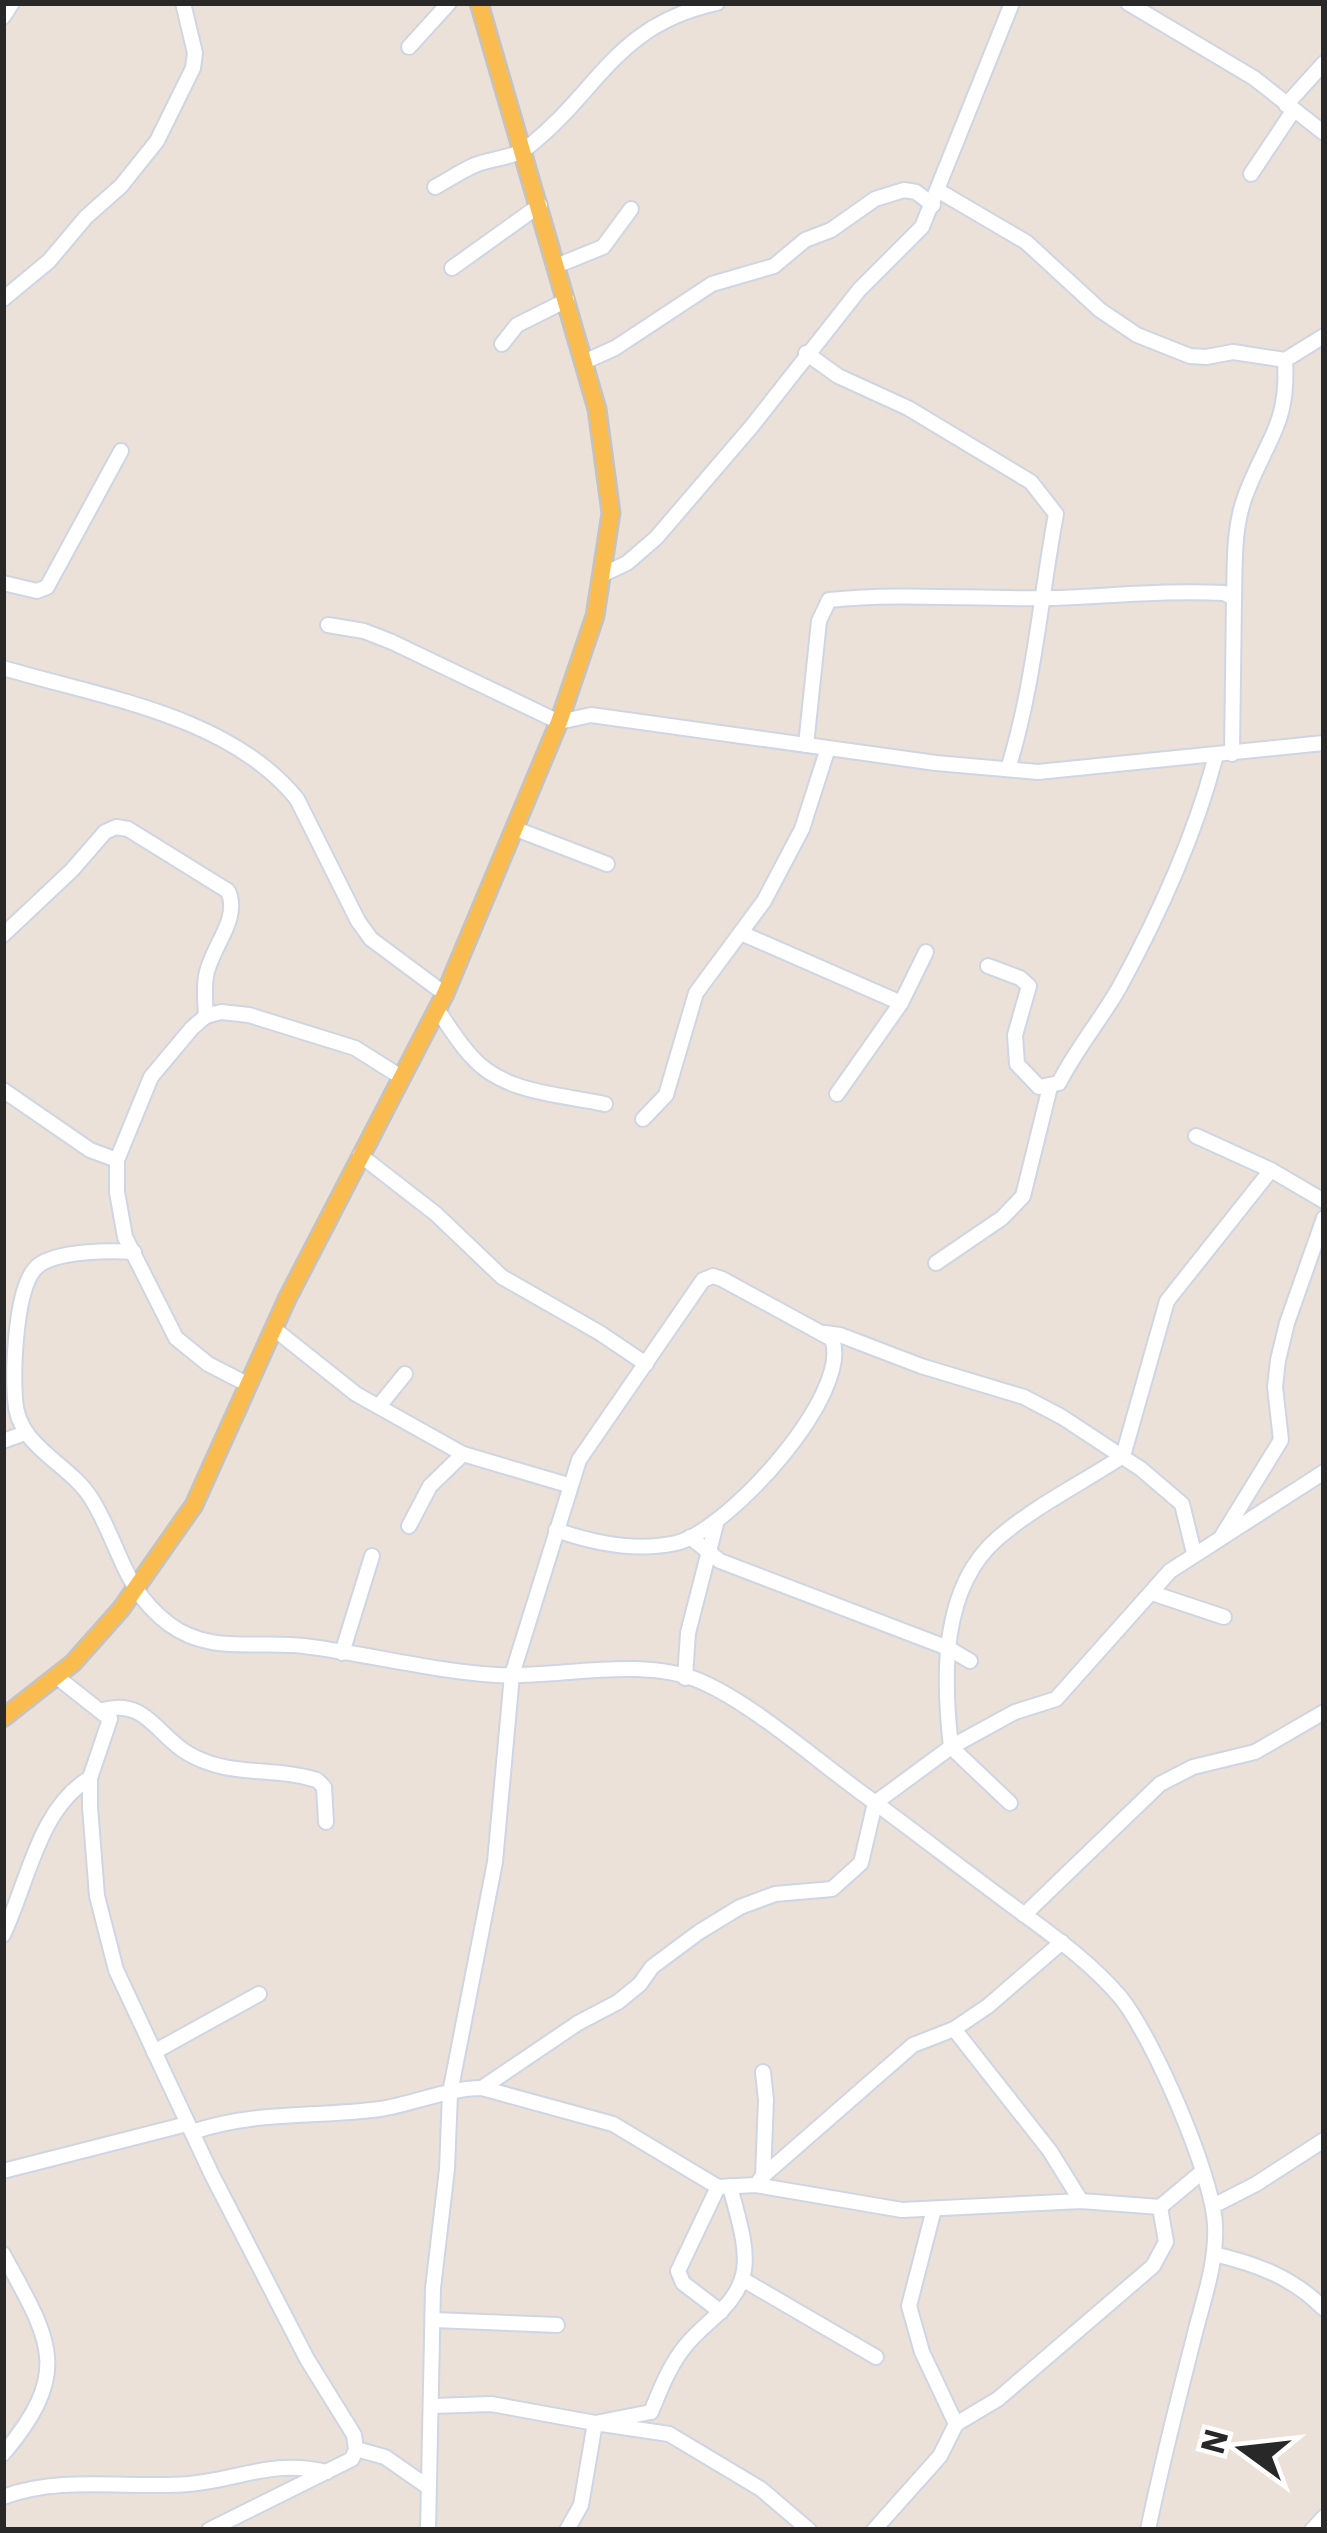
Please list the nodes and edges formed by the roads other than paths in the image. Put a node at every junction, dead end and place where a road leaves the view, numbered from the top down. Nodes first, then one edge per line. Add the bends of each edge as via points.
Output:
1 (12, 3) edge
2 (183, 3) edge
3 (448, 3) edge
4 (479, 3) edge
5 (717, 3) edge
6 (1012, 3) edge
7 (1128, 3) edge
8 (3, 17) edge
9 (409, 47) dead end
10 (1324, 63) edge
11 (1290, 108) junction
12 (1324, 133) edge
13 (525, 151) junction
14 (1251, 175) dead end
15 (434, 188) dead end
16 (936, 198) junction
17 (540, 205) junction
18 (631, 209) dead end
19 (556, 266) junction
20 (452, 268) dead end
21 (3, 299) edge
22 (567, 300) junction
23 (1324, 336) edge
24 (502, 344) dead end
25 (806, 353) junction
26 (1285, 360) junction
27 (586, 361) junction
28 (121, 451) dead end
29 (604, 574) junction
30 (3, 583) edge
31 (1040, 598) junction
32 (1234, 598) junction
33 (328, 625) dead end
34 (3, 668) edge
35 (572, 689) junction
36 (591, 716) junction
37 (559, 722) junction
38 (1324, 743) edge
39 (806, 745) junction
40 (828, 748) junction
41 (1224, 754) junction
42 (1008, 769) junction
43 (516, 829) junction
44 (608, 864) dead end
45 (741, 933) junction
46 (3, 935) edge
47 (926, 952) dead end
48 (988, 966) dead end
49 (441, 1002) junction
50 (901, 1003) junction
51 (206, 1016) junction
52 (401, 1077) junction
53 (1050, 1087) junction
54 (3, 1090) edge
55 (837, 1094) dead end
56 (605, 1104) dead end
57 (643, 1119) dead end
58 (1196, 1136) dead end
59 (359, 1155) junction
60 (117, 1160) junction
61 (1271, 1170) junction
62 (1324, 1201) edge
63 (1324, 1218) edge
64 (134, 1252) junction
65 (936, 1263) dead end
66 (273, 1328) junction
67 (825, 1333) junction
68 (646, 1364) junction
69 (406, 1374) dead end
70 (247, 1384) junction
71 (379, 1406) junction
72 (26, 1433) junction
73 (3, 1441) edge
74 (464, 1454) junction
75 (1123, 1456) junction
76 (1324, 1472) edge
77 (568, 1485) junction
78 (717, 1520) junction
79 (409, 1526) dead end
80 (556, 1529) junction
81 (690, 1537) junction
82 (1220, 1540) junction
83 (709, 1552) junction
84 (1194, 1553) junction
85 (372, 1556) dead end
86 (134, 1592) junction
87 (1152, 1593) junction
88 (1224, 1617) dead end
89 (948, 1648) junction
90 (342, 1653) junction
91 (970, 1661) dead end
92 (512, 1675) junction
93 (57, 1677) junction
94 (686, 1678) junction
95 (103, 1710) junction
96 (1324, 1713) edge
97 (3, 1718) edge
98 (951, 1747) junction
99 (90, 1778) junction
100 (875, 1803) junction
101 (1010, 1803) dead end
102 (326, 1822) dead end
103 (1024, 1915) junction
104 (3, 1934) edge
105 (1061, 1942) junction
106 (259, 1994) dead end
107 (954, 2029) junction
108 (154, 2053) junction
109 (763, 2072) dead end
110 (482, 2088) junction
111 (450, 2093) junction
112 (189, 2128) junction
113 (1323, 2144) edge
114 (3, 2170) edge
115 (1202, 2172) junction
116 (760, 2181) junction
117 (724, 2186) junction
118 (1081, 2200) junction
119 (1213, 2206) junction
120 (1160, 2207) junction
121 (934, 2210) junction
122 (3, 2254) edge
123 (1214, 2254) junction
124 (742, 2279) junction
125 (1324, 2309) edge
126 (722, 2312) junction
127 (434, 2320) junction
128 (556, 2325) dead end
129 (876, 2357) dead end
130 (433, 2406) junction
131 (595, 2423) junction
132 (956, 2424) junction
133 (356, 2449) junction
134 (3, 2455) edge
135 (327, 2472) junction
136 (428, 2487) junction
137 (3, 2498) edge
138 (1324, 2518) edge
139 (209, 2530) edge
140 (428, 2530) edge
141 (567, 2530) edge
142 (809, 2530) edge
143 (874, 2530) edge
144 (1148, 2530) edge
145 (1312, 2530) edge

1 - 8 street
2 - 21 street via 193,68 157,140 49,261
3 - 9 street
4 - 13 main road
5 - 13 street via 646,29
6 - 16 street
7 - 11 street
10 - 11 street
11 - 12 street
11 - 14 street
13 - 15 street via 477,164
13 - 17 main road
16 - 25 street via 922,227
16 - 26 street via 1026,242 1137,335 1190,356
16 - 27 street via 904,190 875,199 774,266 712,284
17 - 19 main road
17 - 20 street
18 - 19 street via 604,247
19 - 22 main road
22 - 24 street via 517,325
22 - 27 main road
23 - 26 street
25 - 29 street via 656,538
25 - 31 street via 1030,482 1056,514
26 - 32 street via 1284,412 1237,523
27 - 29 main road via 610,496
28 - 30 street via 47,587
29 - 35 main road
31 - 32 street via 1145,591
31 - 39 street via 829,599 819,621
31 - 42 street via 1027,708
32 - 41 street
33 - 37 street via 392,642
34 - 49 street via 188,724 250,758 297,799 371,939
35 - 36 street
35 - 37 main road
36 - 37 street
36 - 39 street
37 - 43 main road
38 - 41 street
39 - 40 street
40 - 42 street
40 - 45 street via 802,829
41 - 42 street
41 - 53 street via 1148,931
43 - 44 street
43 - 49 main road
45 - 50 street
45 - 57 street via 696,993 666,1094
46 - 51 street via 105,832 128,829 232,900 207,970
47 - 50 street
48 - 53 street via 1027,982 1013,1050 1032,1083
49 - 52 main road
49 - 56 street via 473,1060 488,1071 550,1096
50 - 55 street
51 - 52 street via 249,1015 356,1048
51 - 60 street via 151,1077
52 - 59 main road
53 - 65 street via 1023,1196
54 - 60 street
58 - 61 street
59 - 66 main road
59 - 68 street via 502,1277
60 - 64 street via 125,1237
61 - 62 street
61 - 75 street via 1167,1301
63 - 82 street via 1279,1360 1281,1440
64 - 70 street via 176,1338
64 - 72 street via 47,1260 26,1278 14,1375
66 - 70 main road
66 - 71 street
67 - 68 street via 712,1276
67 - 75 street via 1024,1397
67 - 78 street via 838,1353 830,1384 763,1477
68 - 77 street
69 - 71 street
70 - 86 main road via 194,1505
71 - 74 street
72 - 73 street
72 - 86 street via 83,1486
74 - 77 street
74 - 79 street via 430,1486
75 - 84 street via 1182,1504
75 - 89 street via 997,1538 962,1589
76 - 82 street
77 - 80 street
78 - 81 street
78 - 83 street
80 - 81 street via 614,1546
80 - 92 street
81 - 83 street
82 - 84 street
83 - 89 street
83 - 94 street via 688,1633
84 - 87 street
85 - 90 street
86 - 90 street via 172,1628 204,1641
86 - 93 main road
87 - 88 street
87 - 98 street via 1056,1699
89 - 91 street
89 - 98 street
90 - 92 street
92 - 94 street via 617,1670
92 - 111 street via 495,1862
93 - 95 street
93 - 97 main road
94 - 100 street via 738,1704
95 - 99 street via 109,1727
95 - 102 street via 130,1707 149,1716 178,1747 224,1770 317,1780
96 - 103 street via 1255,1752 1160,1784
98 - 100 street
98 - 101 street
99 - 104 street via 54,1810
99 - 108 street via 106,1935
100 - 103 street
100 - 110 street via 861,1863 832,1889 775,1894 740,1907 652,1967 618,2002
103 - 105 street
105 - 107 street
105 - 115 street via 1096,1971 1149,2039
106 - 108 street
107 - 116 street via 913,2044
107 - 118 street
108 - 112 street
109 - 116 street
110 - 111 street
110 - 117 street via 614,2125
111 - 112 street via 382,2109 258,2115
111 - 127 street
112 - 114 street
112 - 133 street
113 - 119 street
115 - 119 street
115 - 120 street
116 - 117 street
116 - 121 street via 852,2204
117 - 124 street
117 - 126 street via 678,2271
118 - 120 street
118 - 121 street
119 - 123 street
120 - 132 street via 1166,2242 1153,2266 998,2399
121 - 132 street via 909,2306
122 - 134 street via 49,2345 43,2387
123 - 125 street via 1256,2264
123 - 144 street
124 - 126 street
124 - 129 street
126 - 131 street via 686,2345 651,2411
127 - 128 street
127 - 130 street
130 - 131 street via 491,2404
130 - 136 street
131 - 141 street via 581,2505
131 - 142 street via 670,2434
132 - 143 street via 940,2456
133 - 135 street
133 - 136 street via 385,2457
135 - 137 street via 270,2466 187,2484 55,2486
135 - 139 street
136 - 140 street
138 - 145 street

